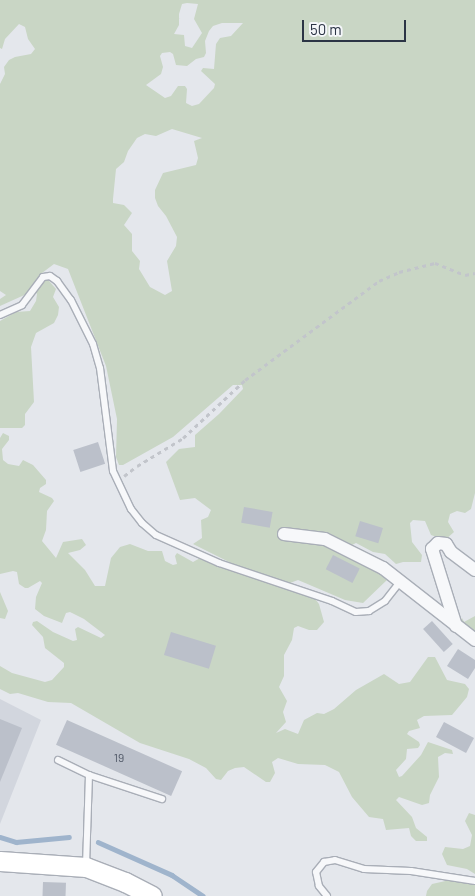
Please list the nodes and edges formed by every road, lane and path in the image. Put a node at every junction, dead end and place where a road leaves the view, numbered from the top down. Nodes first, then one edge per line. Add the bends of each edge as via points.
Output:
1 (475, 273) edge
2 (0, 315) edge
3 (118, 482) junction
4 (284, 534) dead end
5 (475, 570) edge
6 (400, 582) junction
7 (456, 626) junction
8 (475, 640) edge
9 (58, 760) dead end
10 (89, 776) junction
11 (162, 799) dead end
12 (0, 862) edge
13 (86, 867) junction
14 (475, 881) edge
15 (152, 896) edge
16 (326, 896) edge

1 - 3 path via 465,275 435,263 398,272 379,281 245,380 183,438 137,466
2 - 3 lane via 22,305 43,277 50,276 71,300 93,344 100,368 108,444
3 - 6 lane via 131,509 156,535 219,563 356,612 369,611 385,601
4 - 6 street via 325,539 383,568
5 - 7 street via 451,552 446,544 438,543 432,549
6 - 7 street
7 - 8 street
9 - 10 lane
10 - 11 lane
10 - 13 lane
12 - 13 street
13 - 15 street
14 - 16 lane via 411,871 364,869 335,860 324,862 316,872 319,886

